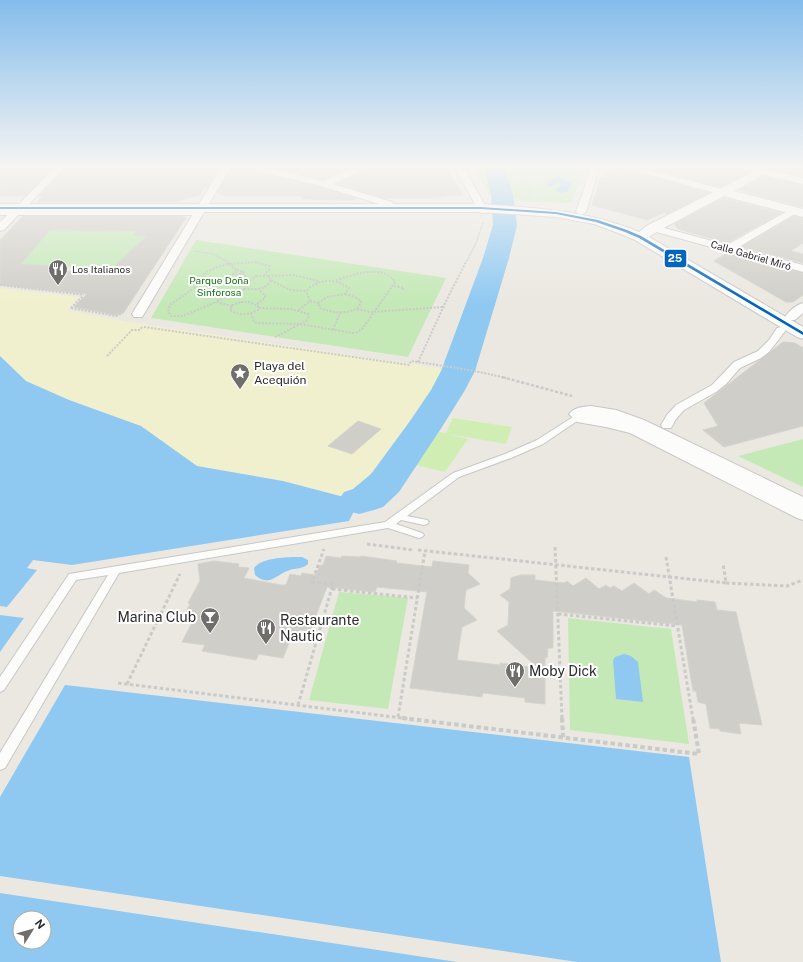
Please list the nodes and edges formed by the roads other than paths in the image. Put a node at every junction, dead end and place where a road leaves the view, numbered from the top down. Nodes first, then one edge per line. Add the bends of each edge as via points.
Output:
1 (14, 213) edge
2 (199, 213) edge
3 (560, 213) edge
4 (587, 213) edge
5 (684, 213) edge
6 (797, 213) edge
7 (0, 228) edge
8 (646, 233) junction
9 (729, 248) junction
10 (803, 270) edge
11 (803, 307) edge
12 (137, 316) road end
13 (797, 320) edge
14 (781, 330) dead end
15 (803, 334) edge
16 (578, 418) junction
17 (667, 425) dead end
18 (803, 504) edge
19 (803, 514) edge
20 (400, 516) junction
21 (424, 522) dead end
22 (388, 525) junction
23 (419, 535) dead end
24 (116, 570) junction
25 (0, 687) edge
26 (0, 764) edge

1 - 7 street
2 - 12 street
3 - 8 street
4 - 8 street
5 - 8 street
6 - 9 street
8 - 9 street, Calle Gabriel Miró
8 - 13 street
8 - 15 street
9 - 10 street, Calle Gabriel Miró
11 - 13 street
14 - 17 street via 764,352 737,366 713,389 678,408 671,415
16 - 18 street via 578,412 588,410 625,418
16 - 19 street via 608,422 636,430
16 - 20 lane via 533,445 456,475
20 - 21 lane
20 - 22 lane
22 - 23 lane
22 - 24 lane
24 - 25 lane via 73,578
24 - 26 lane

